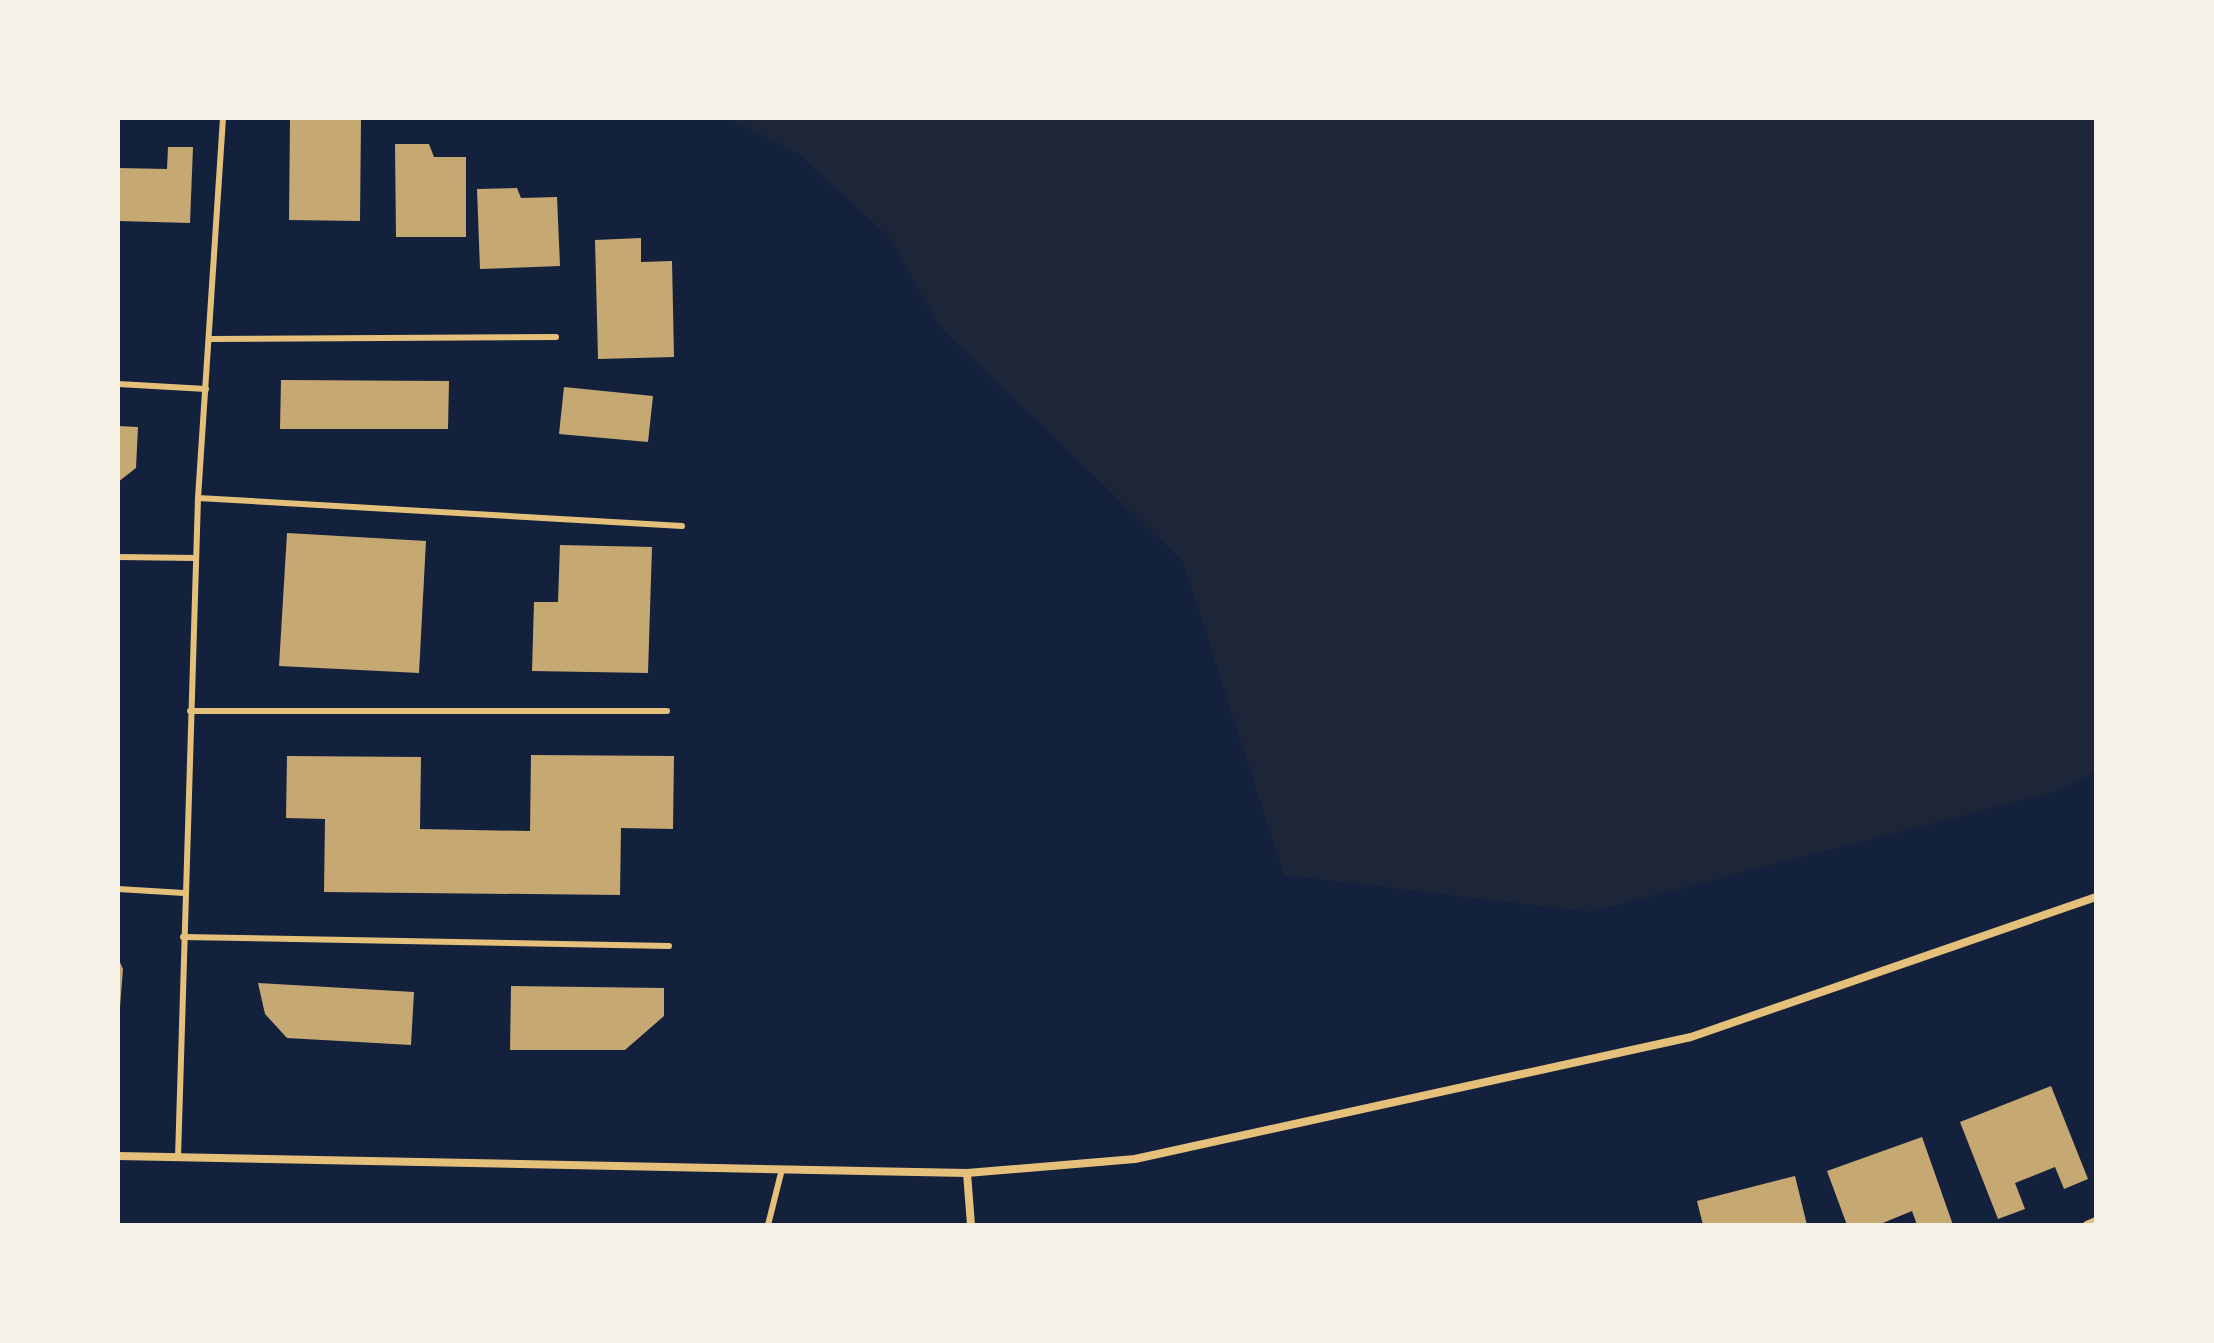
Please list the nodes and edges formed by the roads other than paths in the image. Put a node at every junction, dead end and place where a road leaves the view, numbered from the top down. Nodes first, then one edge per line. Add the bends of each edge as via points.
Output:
1 (223, 118) edge
2 (556, 337) dead end
3 (209, 339) junction
4 (118, 384) edge
5 (206, 389) junction
6 (198, 498) junction
7 (682, 526) dead end
8 (118, 557) edge
9 (196, 558) junction
10 (190, 711) junction
11 (667, 711) dead end
12 (118, 889) edge
13 (184, 893) junction
14 (2096, 897) edge
15 (183, 937) junction
16 (669, 946) dead end
17 (118, 1156) edge
18 (178, 1158) junction
19 (782, 1169) junction
20 (967, 1173) junction
21 (2096, 1221) edge
22 (768, 1225) edge
23 (971, 1225) edge
24 (2087, 1225) edge

1 - 3 lane
2 - 3 lane
3 - 5 lane
4 - 5 lane
5 - 6 lane
6 - 7 lane
6 - 9 lane
8 - 9 lane
9 - 10 lane
10 - 11 lane
10 - 13 lane
12 - 13 lane
13 - 15 lane
14 - 20 street via 1691,1037 1135,1159
15 - 16 lane
15 - 18 lane
17 - 18 street
18 - 19 street
19 - 20 street
19 - 22 lane
20 - 23 street
21 - 24 street

